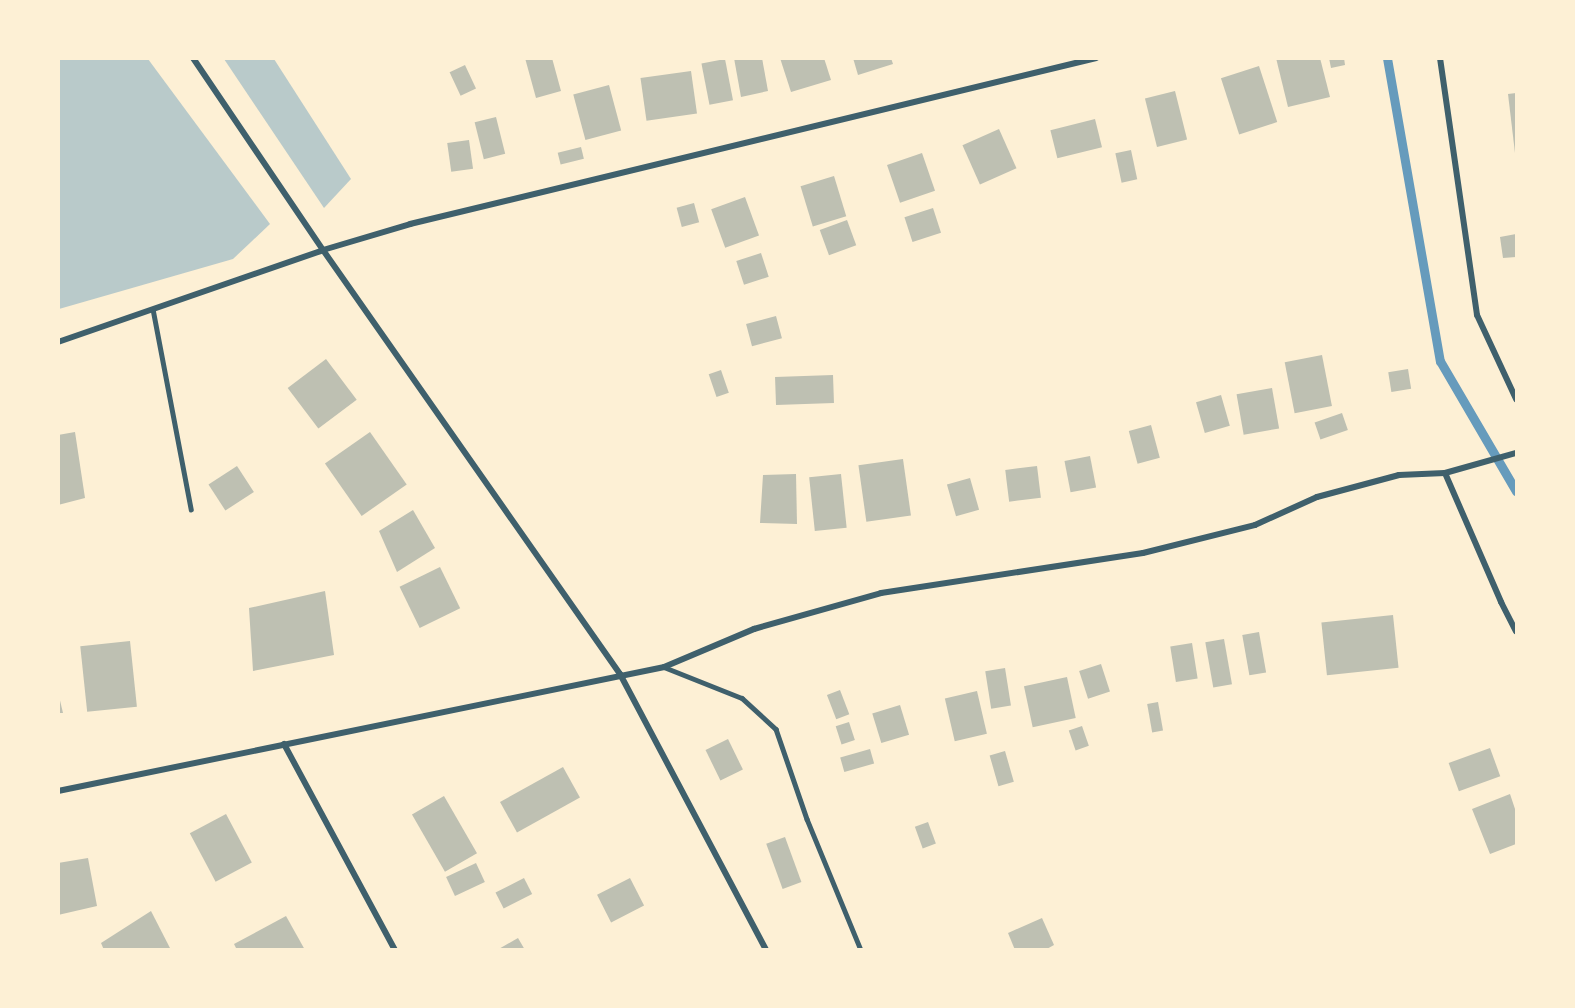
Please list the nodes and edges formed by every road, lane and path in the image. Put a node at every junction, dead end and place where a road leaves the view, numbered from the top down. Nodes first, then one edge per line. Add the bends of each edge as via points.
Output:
1 (193, 58) edge
2 (1096, 58) edge
3 (1440, 58) edge
4 (323, 250) junction
5 (153, 309) junction
6 (58, 342) edge
7 (1516, 399) edge
8 (1516, 453) edge
9 (1445, 473) junction
10 (191, 509) dead end
11 (1516, 631) edge
12 (664, 667) junction
13 (620, 674) junction
14 (284, 744) junction
15 (58, 791) edge
16 (395, 950) edge
17 (766, 950) edge
18 (861, 950) edge

1 - 4 street
2 - 4 street via 410,224
3 - 7 street via 1476,315
4 - 5 street
4 - 13 street
5 - 6 street
5 - 10 lane
8 - 9 street
9 - 11 street
9 - 12 street via 1399,475 1317,497 1255,525 1143,553 881,593 754,629
12 - 13 street
12 - 18 lane via 742,698 776,729 807,819
13 - 14 street
13 - 17 street
14 - 15 street
14 - 16 street

